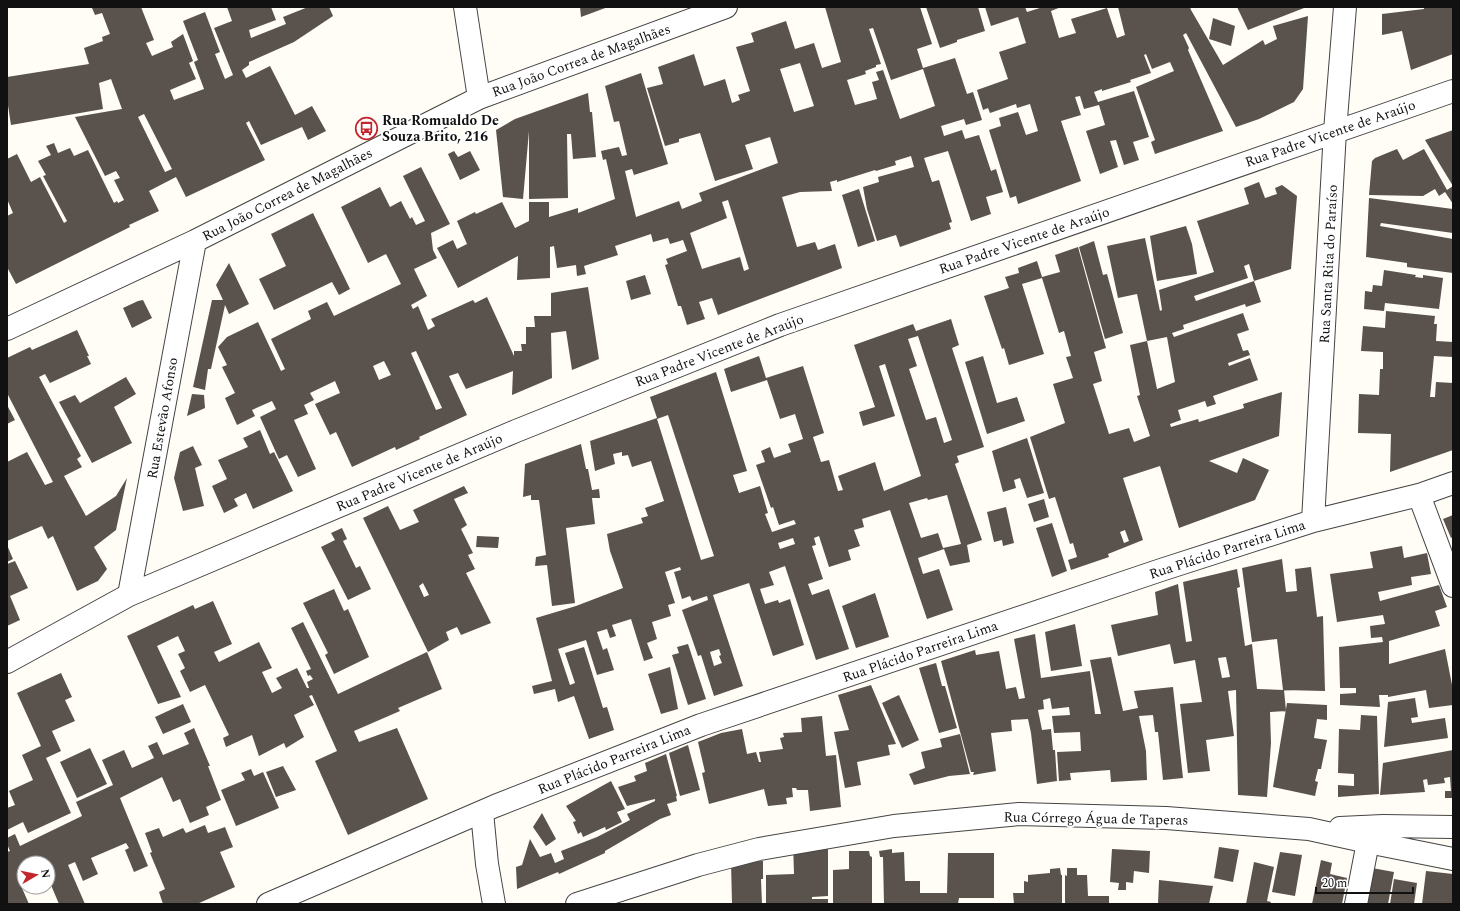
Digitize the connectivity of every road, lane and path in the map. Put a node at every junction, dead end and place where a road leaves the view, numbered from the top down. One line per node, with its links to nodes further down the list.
1 (465, 7): 5 (street)
2 (726, 7): 5 (street, Rua João Correa de Magalhães)
3 (1345, 7): 6 (street, Rua Santa Rita do Paraíso)
4 (1453, 91): 6 (street, Rua Padre Vicente de Araújo)
5 (479, 98): 7 (street, Rua João Correa de Magalhães)
6 (1335, 131): 11 (street, Rua Santa Rita do Paraíso); 13 (street, Rua Padre Vicente de Araújo)
7 (195, 241): 8 (street, Rua João Correa de Magalhães); 13 (street, Rua Estevão Afonso)
8 (7, 329)
9 (1453, 483): 10 (street, Rua Plácido Parreira Lima)
10 (1419, 495): 11 (street, Rua Plácido Parreira Lima); 12 (street)
11 (1313, 521): 15 (street, Rua Plácido Parreira Lima)
12 (1453, 586)
13 (129, 595): 14 (street, Rua Padre Vicente de Araújo)
14 (7, 662)
15 (482, 812): 20 (street, Rua Plácido Parreira Lima); 21 (street)
16 (1453, 827): 17 (street)
17 (1309, 829): 18 (street, Rua Córrego Água de Taperas); 22 (street, Rua Córrego Água de Taperas)
18 (1368, 842): 19 (street, Rua Córrego Água de Taperas); 23 (street)
19 (1453, 859)
20 (268, 904)
21 (494, 904)
22 (577, 904)
23 (1356, 904)

